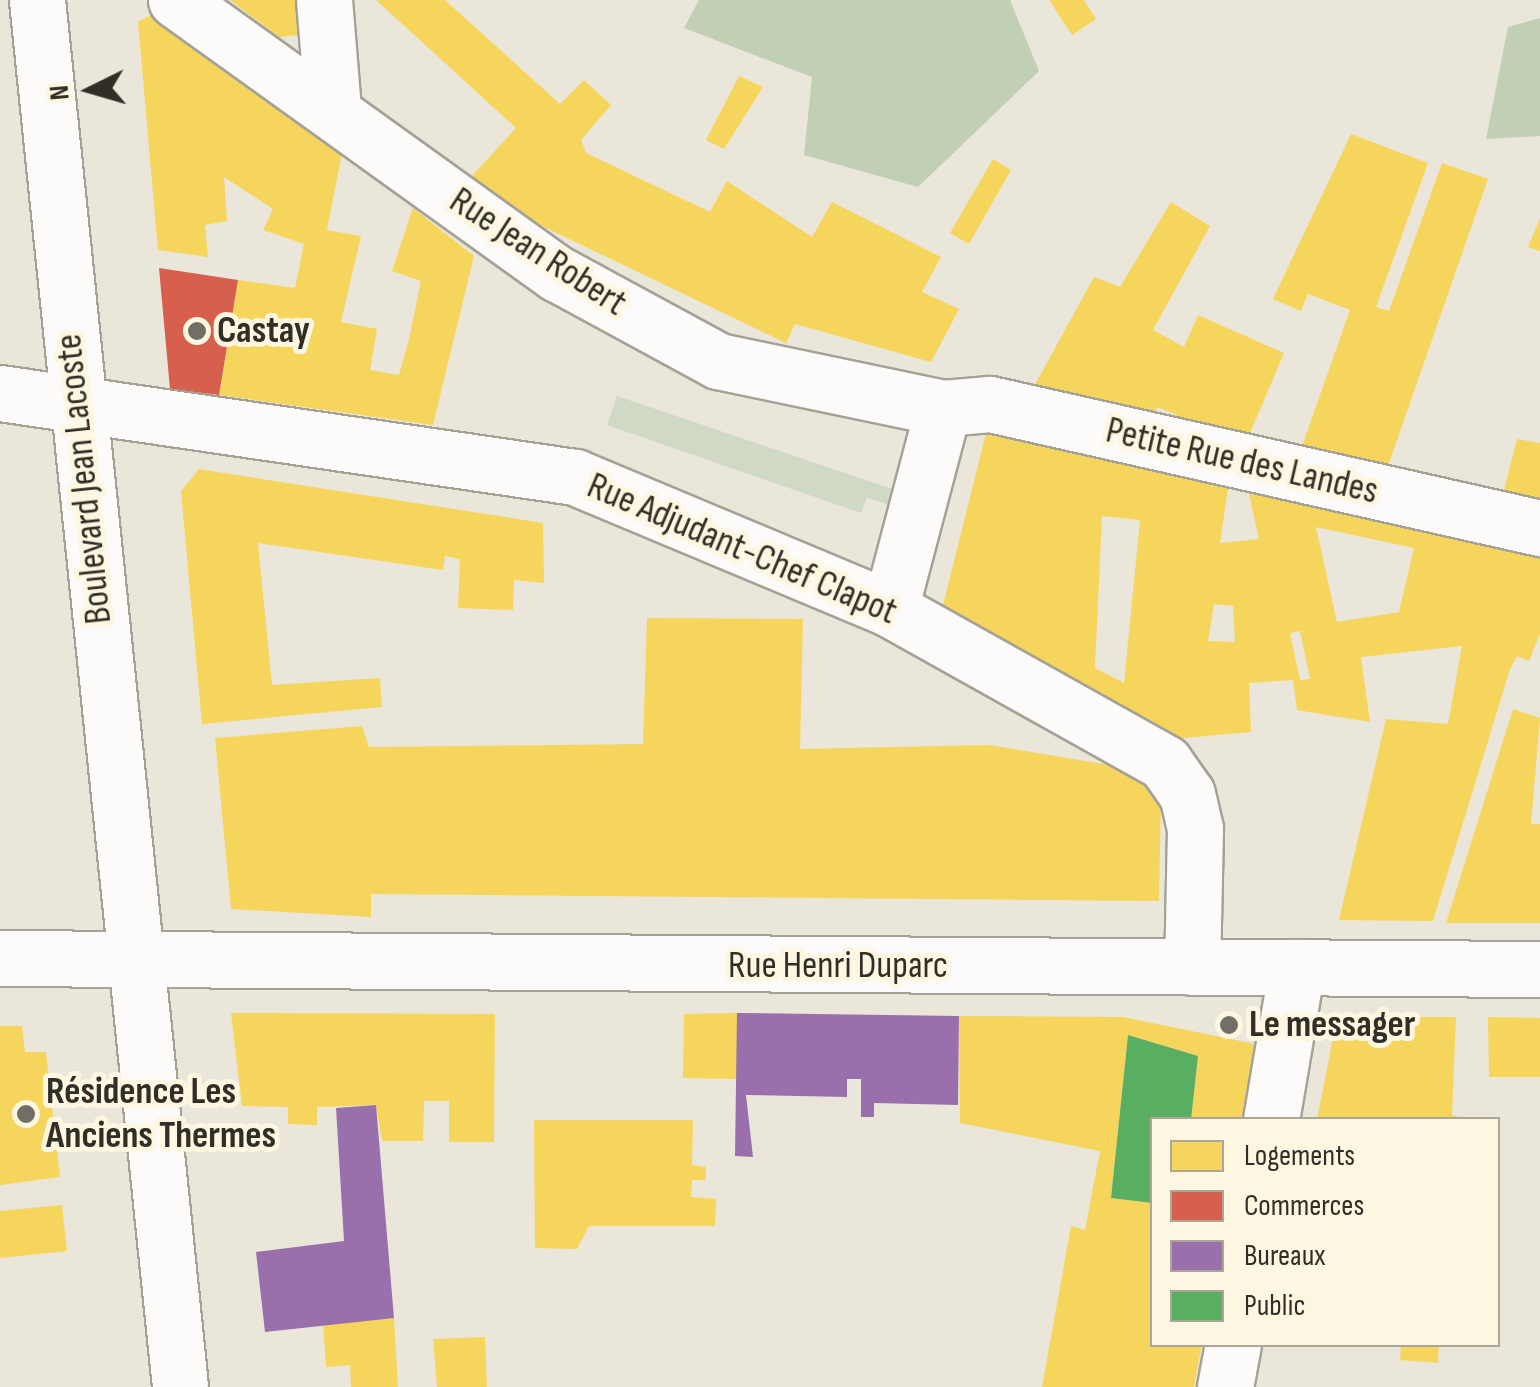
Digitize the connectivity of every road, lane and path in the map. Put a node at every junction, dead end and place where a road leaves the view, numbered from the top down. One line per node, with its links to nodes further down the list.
1 (37, 0): 6 (street, Boulevard Jean Lacoste)
2 (176, 0): 4 (street, Rue Jean Robert)
3 (324, 0): 4 (street)
4 (333, 109): 7 (street, Rue Jean Robert)
5 (0, 393): 6 (street, Rue Adjudant-Chef Clapot)
6 (76, 404): 9 (street, Rue Adjudant-Chef Clapot); 10 (street, Boulevard Jean Lacoste)
7 (943, 408): 8 (street, Petite Rue des Landes); 9 (street)
8 (1540, 528)
9 (890, 609): 12 (street, Rue Adjudant-Chef Clapot)
10 (136, 957): 11 (street, Rue Henri Duparc); 12 (street, Rue Henri Duparc); 17 (street, Boulevard Jean Lacoste)
11 (0, 958)
12 (1192, 967): 13 (street, Rue Henri Duparc)
13 (1297, 968): 14 (street, Rue Henri Duparc); 15 (street)
14 (1540, 969)
15 (1272, 1117)
16 (1232, 1347): 18 (street)
17 (180, 1387)
18 (1225, 1387)

